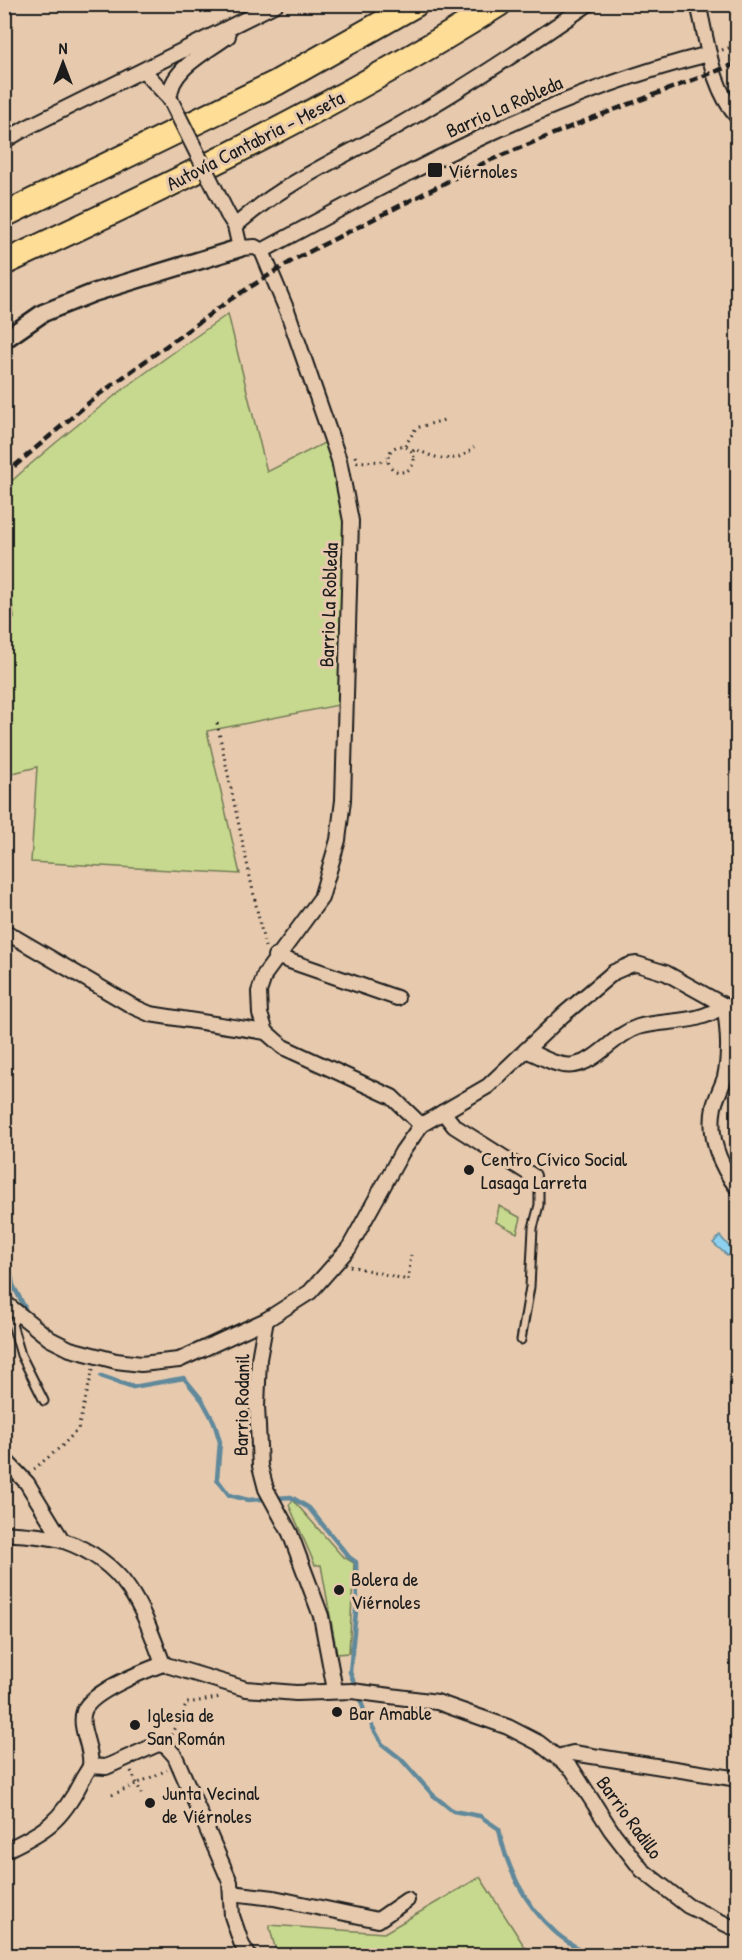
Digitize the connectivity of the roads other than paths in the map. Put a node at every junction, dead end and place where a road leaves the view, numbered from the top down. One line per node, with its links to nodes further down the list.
1 (276, 4): 6 (street)
2 (416, 4): 12 (highway)
3 (499, 4): 16 (highway, Autovía Cantabria - Meseta)
4 (588, 4): 13 (street, Barrio La Robleda)
5 (698, 4): 7 (street)
6 (254, 16): 8 (street); 9 (street)
7 (709, 54): 10 (street); 15 (street, Barrio La Robleda)
8 (144, 71): 9 (street); 11 (street)
9 (170, 99): 13 (street, bridge)
10 (738, 118)
11 (4, 141)
12 (4, 215)
13 (231, 220): 14 (street)
14 (240, 248): 15 (street); 17 (street)
15 (262, 251): 19 (street, Barrio La Robleda)
16 (4, 263)
17 (4, 340)
18 (4, 931): 22 (street)
19 (271, 953): 20 (street); 22 (street, Barrio La Robleda)
20 (397, 998)
21 (728, 1009): 23 (street); 23 (street); 27 (street)
22 (266, 1032): 25 (street)
23 (526, 1050): 24 (street)
24 (444, 1112): 25 (street); 26 (street)
25 (421, 1125): 30 (street)
26 (532, 1176): 31 (lane)
27 (738, 1189)
28 (5, 1303): 29 (street)
29 (12, 1320): 30 (street); 32 (lane)
30 (266, 1320): 37 (street, Barrio Rodanil)
31 (521, 1340)
32 (44, 1401)
33 (6, 1461): 35 (street)
34 (4, 1533): 35 (street)
35 (62, 1540): 36 (street)
36 (163, 1664): 37 (street); 39 (street)
37 (335, 1690): 38 (street, Barrio Radillo)
38 (557, 1757): 40 (street, Barrio Radillo); 44 (street, Barrio Radillo)
39 (90, 1766): 41 (street); 42 (street)
40 (738, 1779)
41 (4, 1851)
42 (231, 1893): 43 (street); 45 (street)
43 (407, 1900)
44 (738, 1930)
45 (249, 1956)

